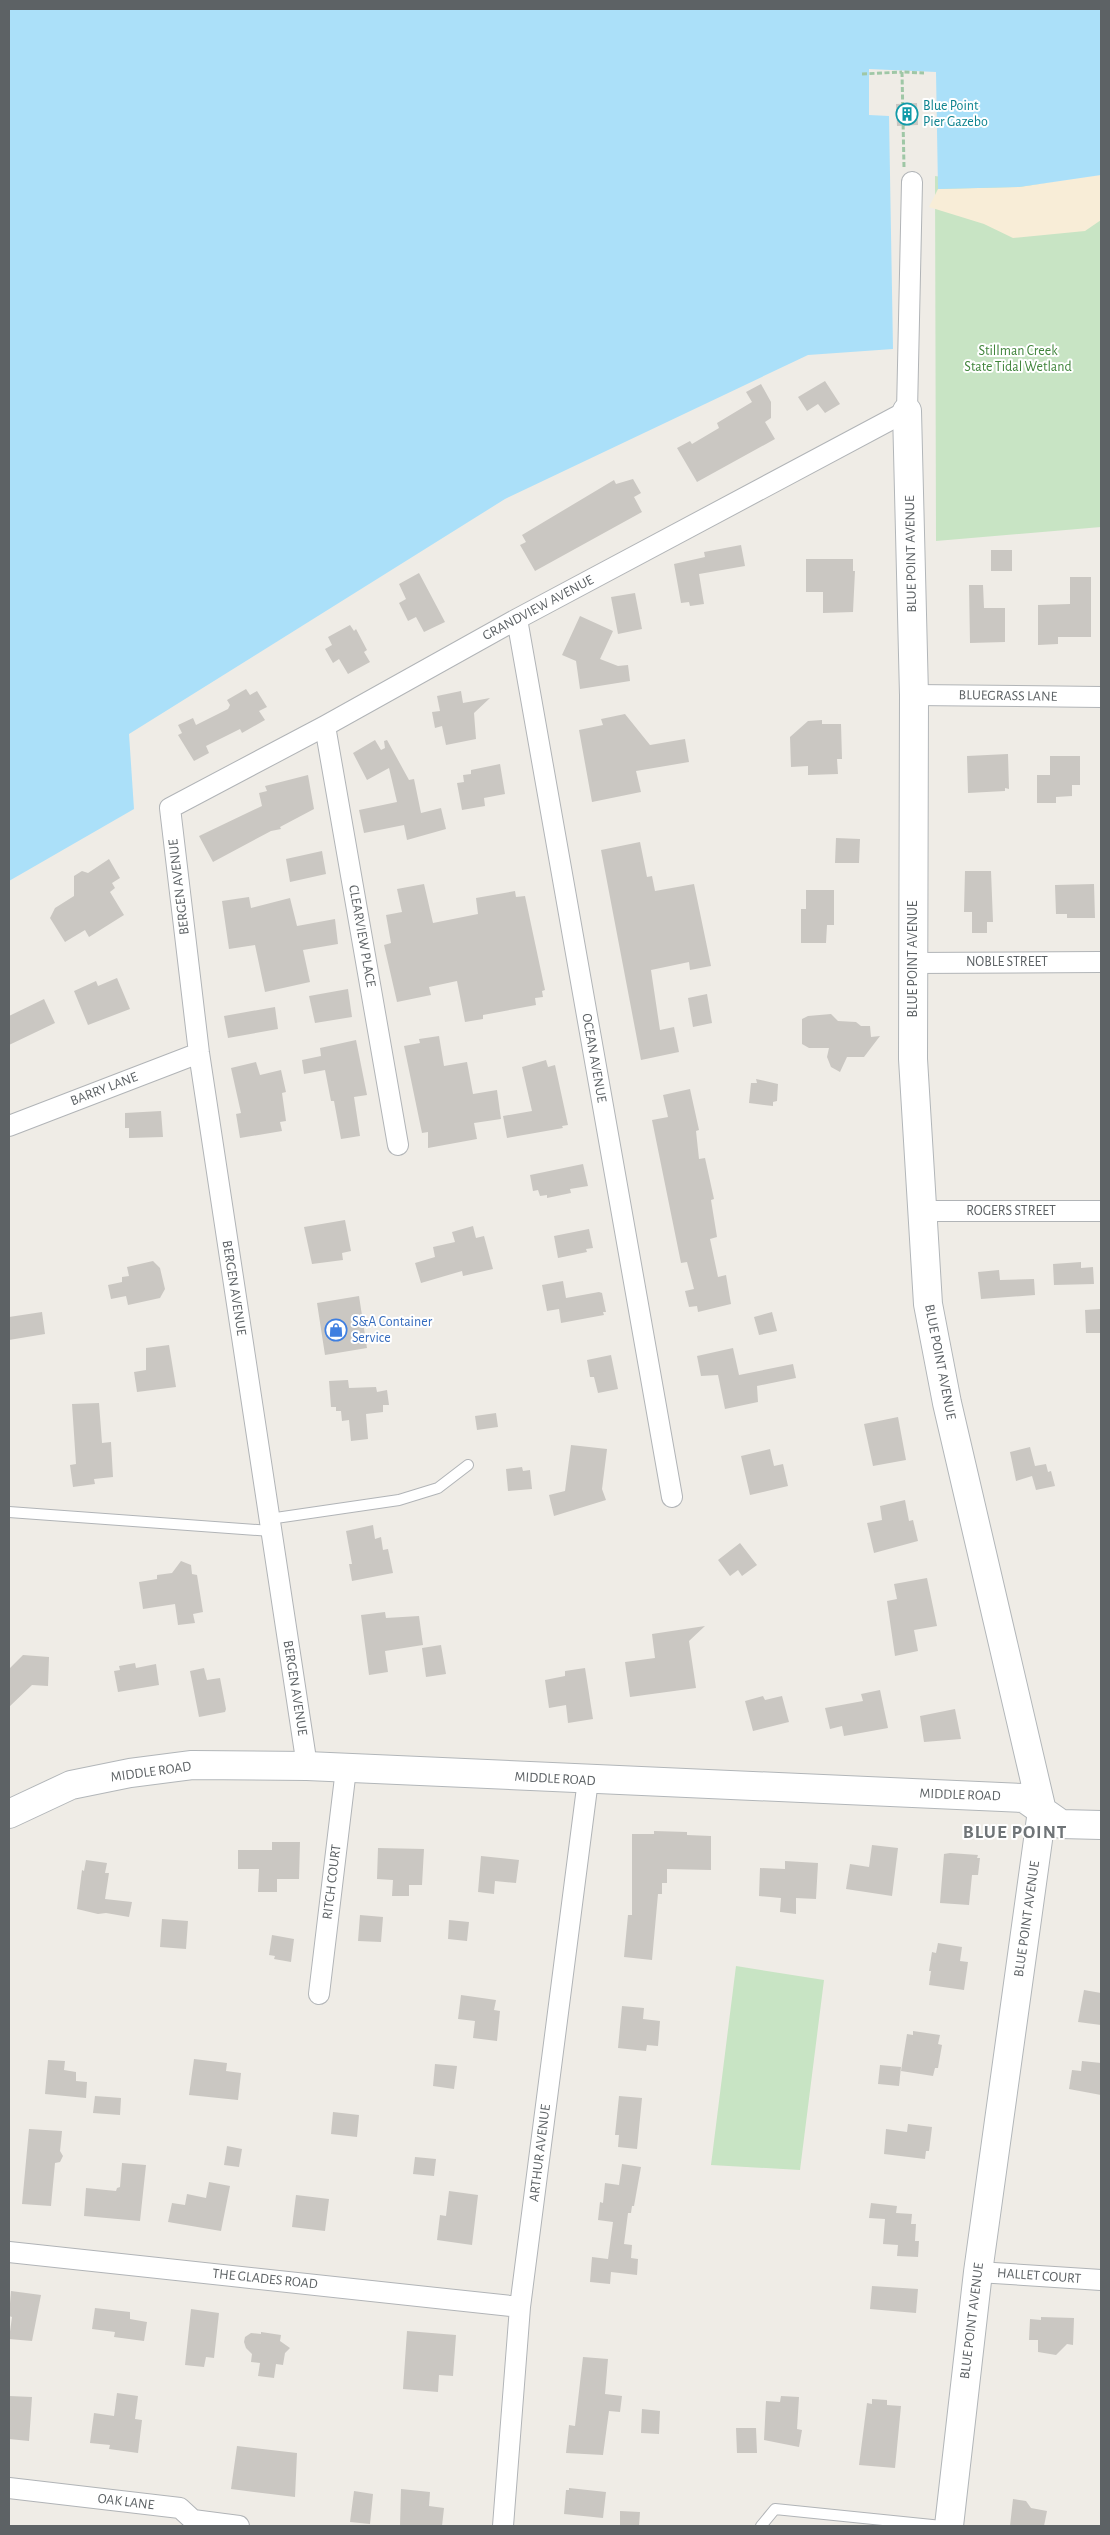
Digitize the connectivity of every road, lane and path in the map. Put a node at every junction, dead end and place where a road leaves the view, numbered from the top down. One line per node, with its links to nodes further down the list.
1 (902, 72): 2 (path); 3 (path); 4 (path)
2 (924, 73)
3 (862, 74)
4 (912, 182): 5 (street, BLUE POINT AVENUE)
5 (908, 411): 6 (street, GRANDVIEW AVENUE); 7 (street, BLUE POINT AVENUE)
6 (517, 619): 9 (street, GRANDVIEW AVENUE); 19 (street, OCEAN AVENUE)
7 (914, 695): 8 (street, BLUEGRASS LANE); 12 (street, BLUE POINT AVENUE)
8 (1101, 697)
9 (325, 726): 10 (street, GRANDVIEW AVENUE); 15 (street, CLEARVIEW PLACE)
10 (170, 808): 13 (street, BERGEN AVENUE)
11 (1101, 962): 12 (street, NOBLE STREET)
12 (913, 963): 16 (street, BLUE POINT AVENUE)
13 (199, 1053): 14 (street, BARRY LANE); 21 (street, BERGEN AVENUE)
14 (9, 1126)
15 (398, 1145)
16 (922, 1211): 17 (street, ROGERS STREET); 25 (street, BLUE POINT AVENUE)
17 (1101, 1211)
18 (468, 1465): 21 (lane)
19 (672, 1497)
20 (9, 1512): 21 (lane)
21 (270, 1525): 22 (street, BERGEN AVENUE)
22 (307, 1766): 23 (street, MIDDLE ROAD); 26 (street, MIDDLE ROAD)
23 (346, 1769): 24 (street, MIDDLE ROAD); 28 (street, RITCH COURT)
24 (588, 1780): 25 (street, MIDDLE ROAD); 32 (street, ARTHUR AVENUE)
25 (1042, 1811): 27 (street, MIDDLE ROAD); 30 (street, BLUE POINT AVENUE)
26 (9, 1814)
27 (1101, 1825)
28 (319, 1994)
29 (9, 2252): 32 (street, THE GLADES ROAD)
30 (978, 2272): 31 (street, HALLET COURT); 39 (street, BLUE POINT AVENUE)
31 (1101, 2280)
32 (520, 2307): 36 (street, ARTHUR AVENUE)
33 (9, 2488): 34 (street, OAK LANE)
34 (192, 2523): 35 (street, OAK LANE)
35 (239, 2526)
36 (503, 2526)
37 (761, 2526): 38 (lane)
38 (942, 2526)
39 (949, 2526)

